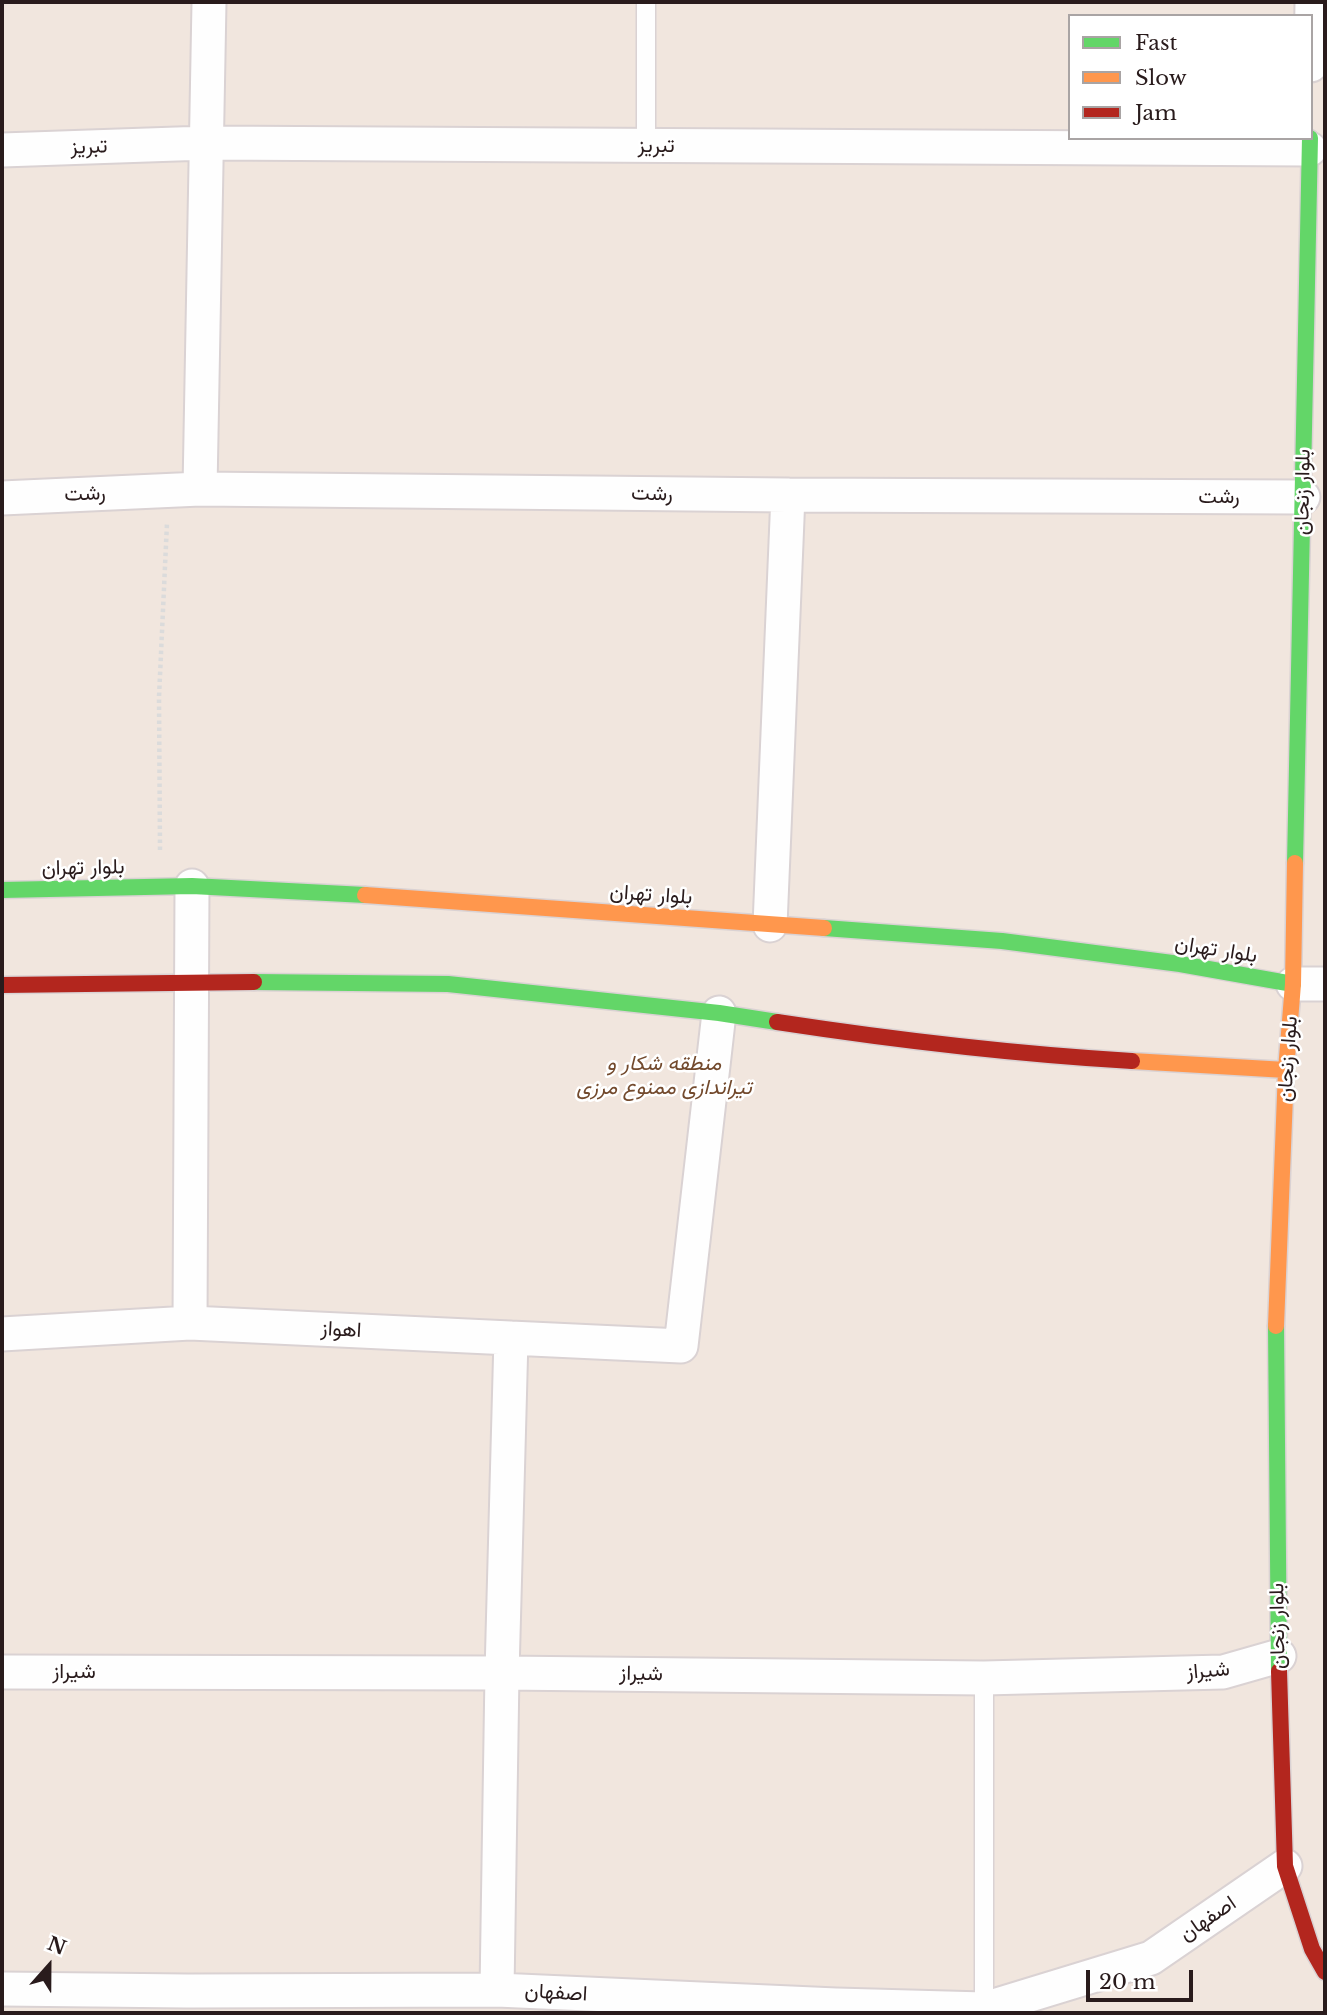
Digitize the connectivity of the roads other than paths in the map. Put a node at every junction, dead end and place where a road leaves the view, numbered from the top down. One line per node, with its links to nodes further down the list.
1 (209, 2): 3 (street)
2 (646, 2): 5 (lane)
3 (206, 143): 5 (street, تبریز); 6 (street, تبریز); 7 (street)
4 (1310, 144): 5 (street, تبریز); 9 (street, بلوار زنجان)
5 (646, 146)
6 (2, 150)
7 (184, 490): 8 (street, رشت); 10 (street, رشت)
8 (788, 495): 9 (street, رشت); 13 (street)
9 (1303, 497): 15 (street, بلوار زنجان)
10 (2, 498)
11 (176, 887): 12 (street, بلوار تهران); 13 (street, بلوار تهران); 14 (street)
12 (2, 890)
13 (770, 925): 15 (street, بلوار تهران)
14 (193, 981): 16 (street); 17 (street); 19 (street)
15 (1309, 984): 18 (street, بلوار زنجان)
16 (2, 985)
17 (719, 1013): 18 (street); 21 (street, اهواز)
18 (1286, 1070): 22 (street, بلوار زنجان)
19 (190, 1323): 20 (street, اهواز); 21 (street, اهواز)
20 (2, 1334)
21 (512, 1338): 24 (street)
22 (1279, 1656): 25 (street, شیراز); 26 (street, بلوار زنجان)
23 (2, 1672): 24 (street, شیراز)
24 (502, 1672): 25 (street, شیراز); 29 (street)
25 (984, 1678): 32 (lane)
26 (1285, 1867): 27 (street, بلوار زنجان); 32 (street, اصفهان)
27 (1325, 1972)
28 (2, 1989): 30 (street, اصفهان)
29 (496, 1990): 30 (street, اصفهان); 31 (street, اصفهان)
30 (188, 2002)
31 (836, 2009): 32 (street, اصفهان)
32 (984, 2009)

